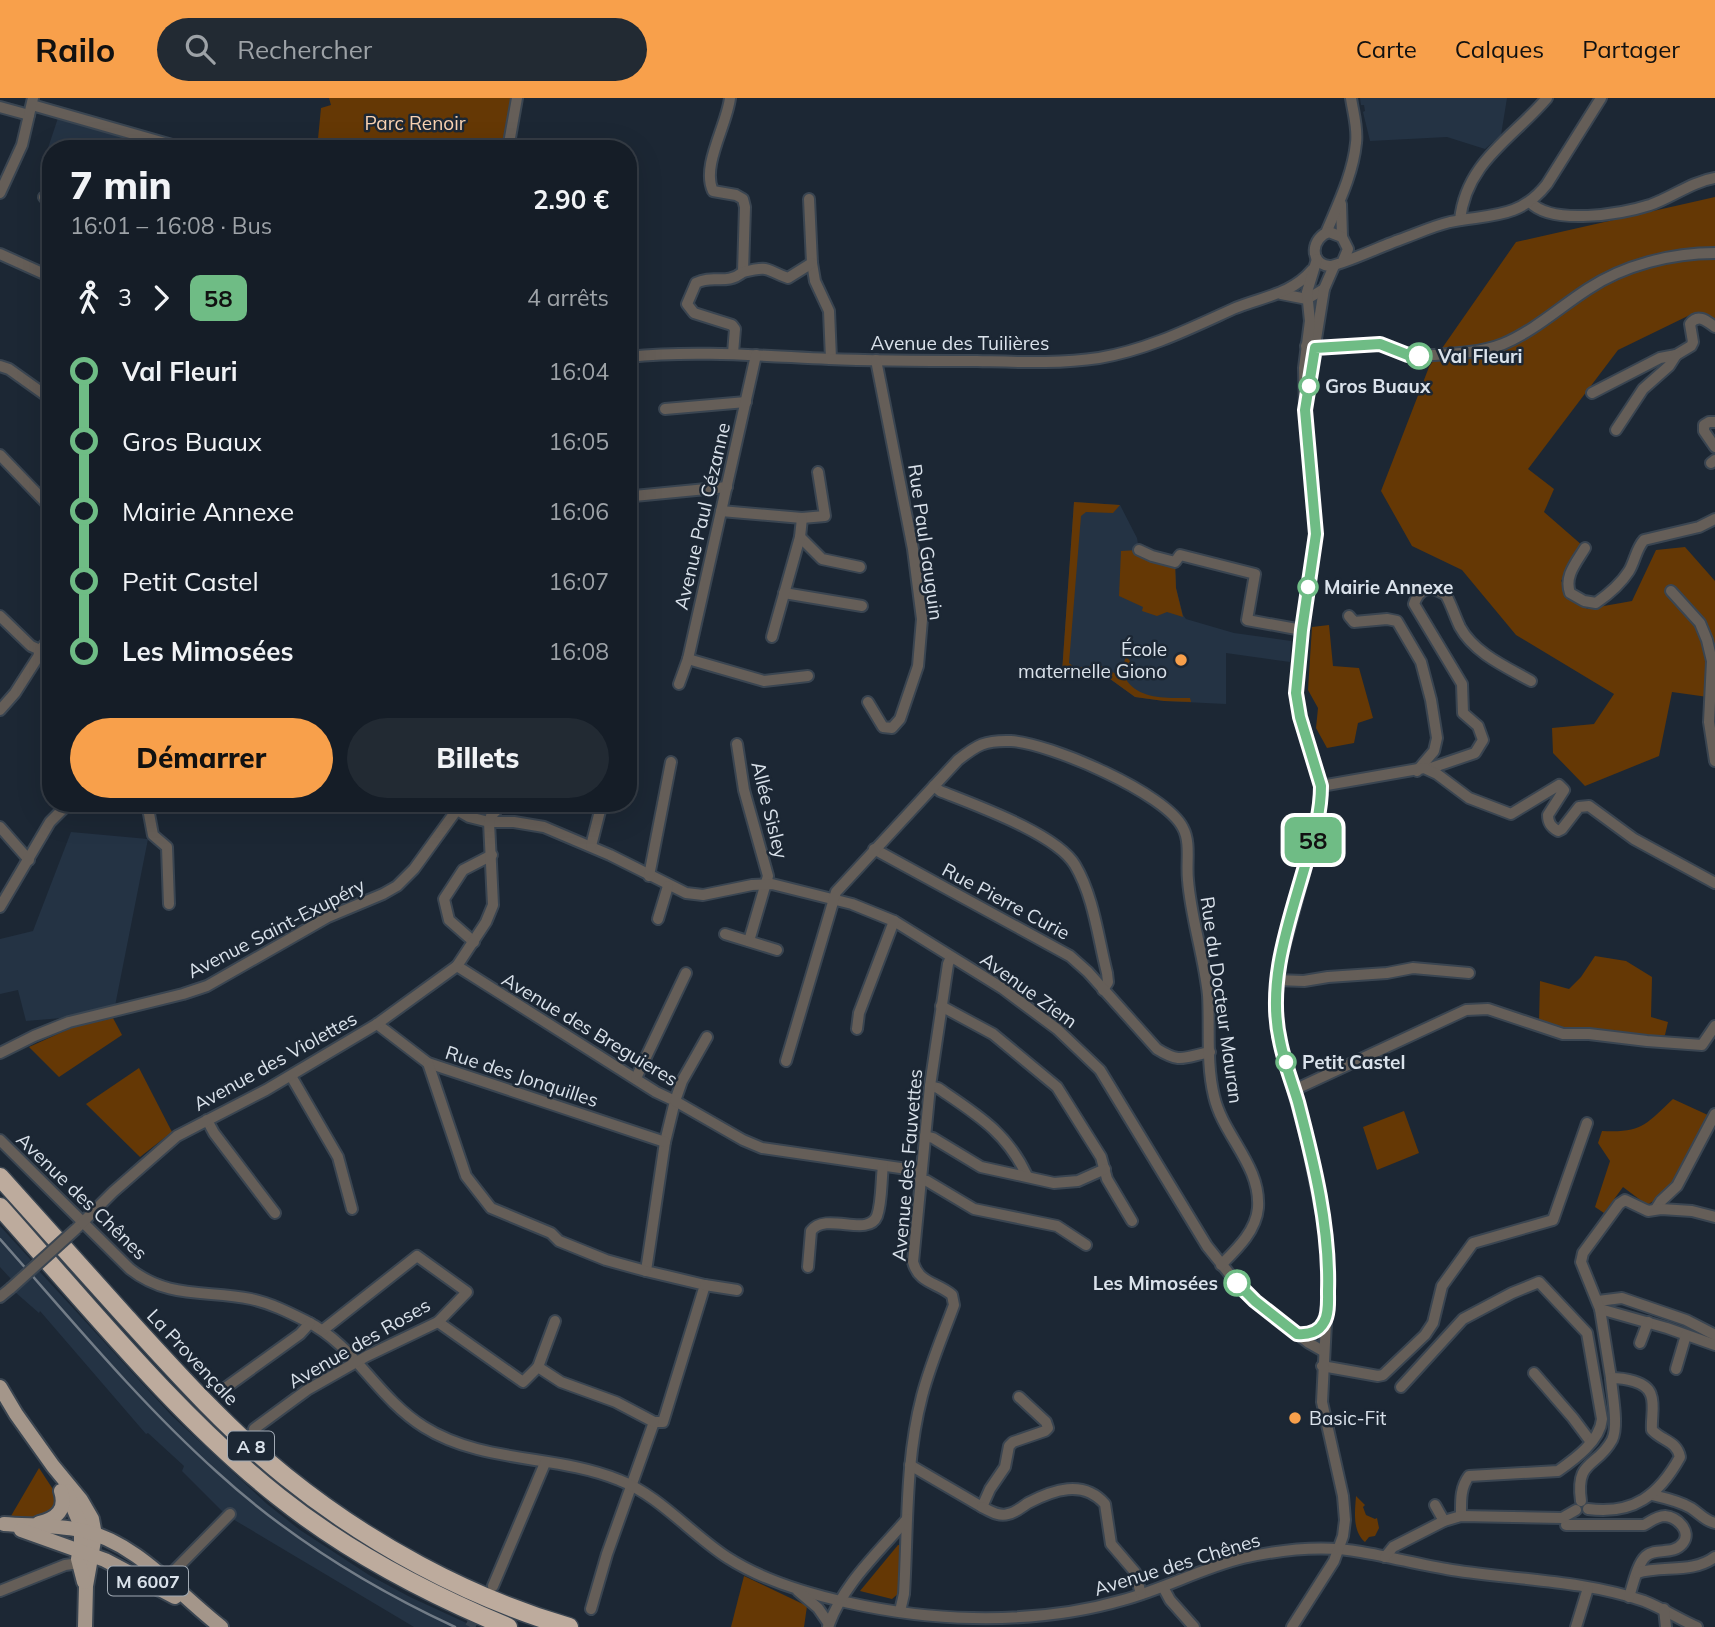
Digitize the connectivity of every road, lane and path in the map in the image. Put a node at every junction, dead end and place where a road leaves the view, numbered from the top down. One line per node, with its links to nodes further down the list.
1 (517, 98): 10 (street)
2 (730, 98): 26 (street)
3 (1344, 98): 11 (street)
4 (1351, 98): 11 (street)
5 (1547, 98): 17 (street)
6 (1601, 98): 16 (street)
7 (31, 106): 8 (street); 9 (street); 13 (street)
8 (0, 107)
9 (154, 140)
10 (510, 140)
11 (1354, 151): 15 (street)
12 (1715, 178): 16 (street)
13 (1, 190)
14 (809, 199): 23 (street)
15 (1340, 199): 18 (street); 19 (street)
16 (1530, 202): 17 (street)
17 (1460, 220): 20 (street)
18 (1326, 233): 19 (street); 25 (street)
19 (1345, 240): 20 (street); 24 (street)
20 (1369, 251): 24 (street)
21 (1715, 253): 32 (street)
22 (0, 254): 27 (street)
23 (812, 263): 26 (street); 37 (street)
24 (1338, 263): 25 (street); 28 (street)
25 (1315, 264): 29 (street, Avenue des Tuilières); 30 (street)
26 (743, 272): 33 (street)
27 (42, 273)
28 (1324, 289): 30 (street); 32 (street)
29 (1281, 294): 30 (street, Avenue des Tuilières); 38 (street, Avenue des Tuilières)
30 (1307, 299): 32 (street)
31 (1715, 327): 35 (street)
32 (1311, 347): 64 (street)
33 (733, 353): 34 (street, Avenue des Tuilières); 36 (street, Avenue des Tuilières)
34 (756, 355): 37 (street, Avenue des Tuilières); 42 (street, Avenue Paul Cézanne)
35 (1676, 355): 41 (street); 45 (street)
36 (637, 357)
37 (831, 359): 38 (street, Avenue des Tuilières)
38 (876, 360): 72 (street, Rue Paul Gauguin)
39 (0, 366): 40 (street)
40 (42, 393)
41 (1591, 393)
42 (746, 402): 43 (street); 49 (street, Avenue Paul Cézanne)
43 (665, 409)
44 (1715, 422): 46 (street)
45 (1616, 430)
46 (1715, 447)
47 (0, 455): 51 (street)
48 (818, 472): 53 (street)
49 (727, 487): 50 (street); 52 (street, Avenue Paul Cézanne)
50 (637, 496)
51 (42, 499)
52 (721, 510): 53 (street); 68 (street, Avenue Paul Cézanne)
53 (802, 518): 55 (street)
54 (1715, 519): 56 (street)
55 (800, 537): 58 (street); 60 (street)
56 (1585, 548)
57 (1139, 550): 64 (street)
58 (860, 567)
59 (1671, 591): 75 (street)
60 (784, 593): 61 (street); 65 (street)
61 (862, 606)
62 (0, 616): 67 (street)
63 (1349, 616): 77 (street)
64 (1302, 630): 79 (street)
65 (772, 637)
66 (42, 648): 67 (street)
67 (40, 650): 73 (street)
68 (688, 659): 69 (street); 71 (street, Avenue Paul Cézanne)
69 (808, 676)
70 (1531, 681): 77 (street)
71 (679, 684)
72 (868, 702)
73 (0, 710)
74 (737, 744): 94 (street, Allée Sisley)
75 (1715, 761)
76 (671, 762): 92 (street)
77 (1423, 770): 79 (street); 93 (street)
78 (934, 786): 89 (street, Rue du Docteur Mauran); 110 (street); 116 (street, Rue du Docteur Mauran)
79 (1321, 786): 109 (street)
80 (60, 812): 91 (street)
81 (149, 812): 97 (street)
82 (455, 812): 117 (street, Avenue Saint-Exupéry)
83 (459, 812): 86 (street, Avenue Ziem)
84 (495, 812): 86 (street)
85 (600, 812): 88 (street)
86 (489, 822): 88 (street, Avenue Ziem); 90 (street, Avenue des Violettes)
87 (0, 827): 91 (street)
88 (591, 846): 92 (street, Avenue Ziem)
89 (874, 849): 96 (street, Rue du Docteur Mauran); 110 (street, Rue Pierre Curie)
90 (492, 855): 103 (street, Avenue des Violettes); 103 (street)
91 (29, 860): 98 (street)
92 (649, 876): 95 (street, Avenue Ziem)
93 (1715, 883)
94 (766, 884): 95 (street, Avenue Ziem); 96 (street, Avenue Ziem); 102 (street)
95 (668, 886): 99 (street)
96 (833, 900): 100 (street, Avenue Ziem); 118 (street, Rue du Docteur Mauran)
97 (169, 904)
98 (0, 907)
99 (658, 919)
100 (894, 921): 105 (street, Avenue Ziem); 114 (street)
101 (725, 934): 102 (street)
102 (749, 941): 104 (street)
103 (474, 942): 106 (street, Avenue des Violettes)
104 (777, 950)
105 (951, 957): 111 (street, Avenue des Fauvettes); 144 (street, Avenue Ziem)
106 (457, 966): 112 (street, Avenue des Violettes); 121 (street, Avenue des Breguieres)
107 (687, 973): 121 (street)
108 (1469, 973): 109 (street)
109 (1276, 980): 123 (street)
110 (1103, 990): 116 (street, Rue Pierre Curie)
111 (941, 1006): 122 (street, Avenue des Fauvettes); 132 (street)
112 (377, 1024): 119 (street, Rue des Jonquilles); 120 (street, Avenue des Violettes)
113 (1715, 1026): 123 (street)
114 (857, 1029)
115 (707, 1037): 124 (street)
116 (1210, 1052): 144 (street, Rue du Docteur Mauran)
117 (0, 1053)
118 (786, 1061)
119 (428, 1063): 130 (street, Rue des Jonquilles); 146 (street)
120 (290, 1076): 126 (street, Avenue des Violettes); 137 (street)
121 (636, 1078): 124 (street, Avenue des Breguieres)
122 (930, 1086): 128 (street, Avenue des Fauvettes); 134 (street)
123 (1294, 1090): 151 (street)
124 (676, 1101): 130 (street, Avenue des Breguieres); 131 (street)
125 (1715, 1114): 138 (street)
126 (207, 1120): 139 (street); 142 (street, Avenue des Violettes)
127 (1587, 1123): 164 (street)
128 (925, 1136): 133 (street, Avenue des Fauvettes); 134 (street)
129 (0, 1140): 142 (street, Avenue des Chênes)
130 (666, 1142): 146 (street, Avenue des Breguieres)
131 (883, 1166): 133 (street); 145 (street)
132 (1105, 1169): 134 (street); 141 (street)
133 (920, 1175): 143 (street); 177 (street, Avenue des Fauvettes)
134 (1027, 1175)
135 (0, 1177): 216 (highway, La Provençale / A 8)
136 (0, 1207): 215 (highway, A 8)
137 (352, 1209)
138 (1656, 1209): 140 (street); 150 (street)
139 (275, 1213)
140 (1715, 1217)
141 (1132, 1221)
142 (80, 1226): 149 (street, Avenue des Violettes, bridge); 155 (street, Avenue des Chênes)
143 (1086, 1245)
144 (1221, 1265): 157 (street, Avenue Ziem)
145 (808, 1267)
146 (646, 1271): 147 (street)
147 (705, 1285): 148 (street); 173 (street)
148 (737, 1290)
149 (0, 1297)
150 (1599, 1305): 154 (street); 159 (street); 168 (street)
151 (1326, 1319): 157 (street); 162 (street)
152 (555, 1321): 165 (street)
153 (438, 1322): 156 (street, Avenue des Roses); 163 (street, Avenue des Roses); 165 (street)
154 (1648, 1322): 158 (street); 160 (street)
155 (310, 1323): 156 (street, Avenue des Chênes); 171 (street)
156 (323, 1330): 163 (street, Avenue des Chênes)
157 (1297, 1334): 162 (street, Avenue Ziem)
158 (1686, 1335): 161 (street); 166 (street)
159 (1715, 1335)
160 (1640, 1343)
161 (1715, 1345)
162 (1323, 1351): 164 (street)
163 (356, 1363): 174 (street, Avenue des Roses); 176 (street, Avenue des Chênes)
164 (1322, 1366): 193 (street)
165 (538, 1367): 173 (street)
166 (1675, 1369)
167 (1534, 1373): 175 (street)
168 (1611, 1378): 180 (street); 183 (street)
169 (0, 1387): 178 (main road)
170 (1401, 1387): 175 (street)
171 (221, 1391)
172 (1019, 1396): 182 (street)
173 (654, 1422): 179 (street)
174 (254, 1429)
175 (1591, 1442): 185 (street)
176 (545, 1463): 179 (street, Avenue des Chênes); 200 (street)
177 (910, 1465): 182 (street); 186 (street, Avenue des Fauvettes)
178 (53, 1466): 191 (main road); 192 (main road)
179 (631, 1485): 203 (street, Avenue des Chênes); 208 (street)
180 (1652, 1495): 183 (street); 188 (street)
181 (1435, 1505): 187 (street)
182 (982, 1507): 205 (street)
183 (1582, 1507): 185 (street)
184 (230, 1514): 199 (street)
185 (1461, 1516): 187 (street)
186 (907, 1519): 207 (street); 210 (street, Avenue des Fauvettes)
187 (1444, 1521): 195 (street)
188 (1715, 1522)
189 (2, 1524): 191 (main road, M 6007); 194 (main road, M 6007)
190 (1566, 1525): 198 (street)
191 (26, 1526): 192 (main road, M 6007)
192 (88, 1532): 194 (main road); 199 (main road, M 6007)
193 (1339, 1550): 195 (street, Avenue des Chênes); 201 (street, Avenue des Chênes); 218 (street)
194 (84, 1556): 197 (main road, M 6007); 204 (street); 213 (main road)
195 (1385, 1557): 202 (street, Avenue des Chênes)
196 (1715, 1557): 198 (street)
197 (117, 1565): 199 (street); 211 (main road, M 6007)
198 (1637, 1573): 206 (street)
199 (165, 1579): 211 (main road, M 6007)
200 (493, 1586)
201 (1163, 1587): 205 (street, Avenue des Chênes); 217 (street)
202 (1588, 1588): 206 (street, Avenue des Chênes); 219 (street)
203 (796, 1589): 207 (street, Avenue des Chênes); 212 (street)
204 (0, 1591)
205 (1142, 1594): 210 (street, Avenue des Chênes)
206 (1629, 1597): 209 (street, Avenue des Chênes)
207 (839, 1600): 210 (street, Avenue des Chênes); 212 (street)
208 (592, 1609)
209 (1664, 1609): 220 (street); 221 (street, Avenue des Chênes)
210 (900, 1611)
211 (201, 1612): 214 (main road, M 6007)
212 (829, 1626)
213 (85, 1627)
214 (221, 1627)
215 (508, 1627)
216 (569, 1627)
217 (1194, 1627)
218 (1292, 1627)
219 (1576, 1627)
220 (1666, 1627)
221 (1697, 1627)

